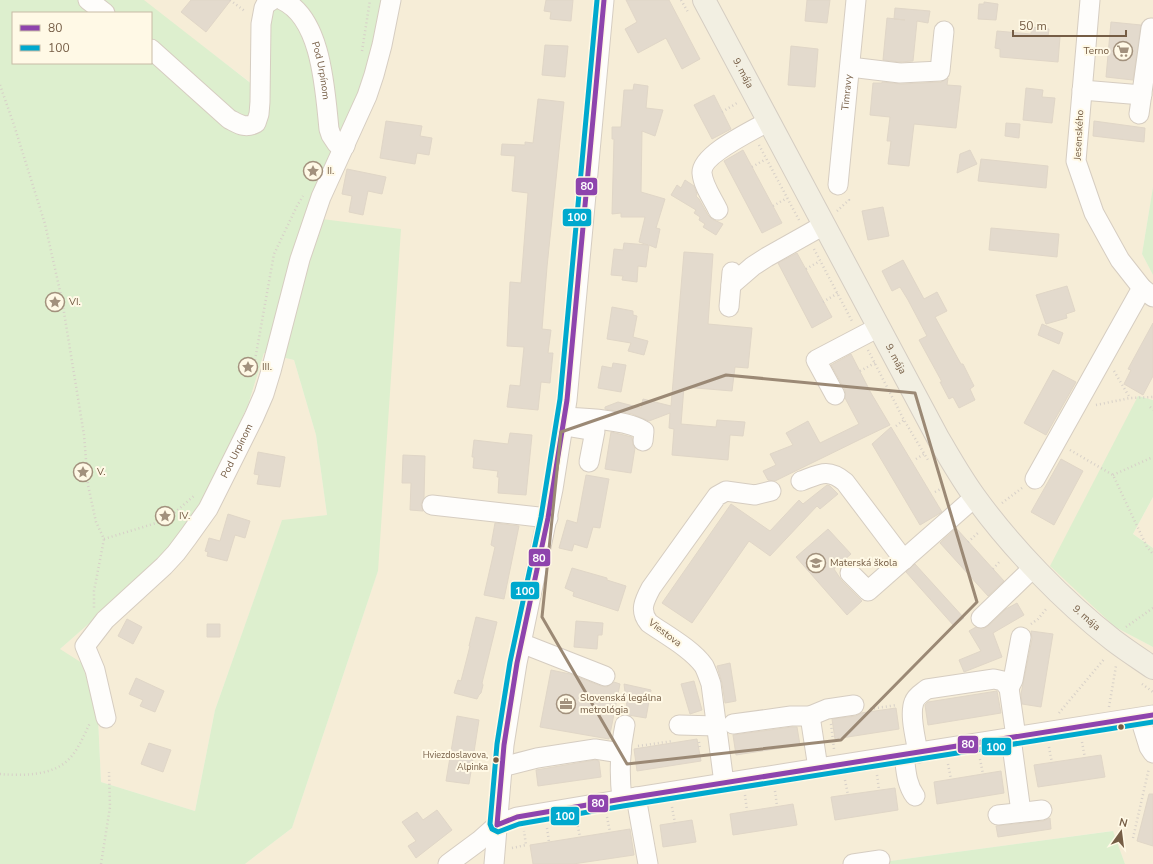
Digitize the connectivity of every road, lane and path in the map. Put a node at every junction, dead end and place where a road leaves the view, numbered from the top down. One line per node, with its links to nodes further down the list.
1 (88, 0): 10 (street)
2 (230, 0): 11 (path)
3 (272, 0): 14 (street)
4 (282, 0): 23 (street, Pod Urpínom)
5 (391, 0): 23 (street, Pod Urpínom)
6 (604, 0): 47 (street)
7 (704, 0): 22 (main road, 9. mája)
8 (856, 0): 15 (street, Timravy)
9 (1090, 0): 17 (street, Jesenského)
10 (104, 12)
11 (246, 12)
12 (1151, 28): 18 (street)
13 (944, 31): 15 (street)
14 (152, 50)
15 (850, 67): 26 (street, Timravy)
16 (0, 85): 67 (path)
17 (1082, 90): 18 (street); 34 (street, Jesenského)
18 (1142, 95): 21 (street)
19 (737, 103): 20 (path)
20 (722, 112)
21 (1140, 114)
22 (769, 121): 30 (street); 31 (main road, 9. mája)
23 (345, 146): 78 (street, Pod Urpínom)
24 (766, 159): 25 (path)
25 (752, 167)
26 (838, 185)
27 (787, 198): 29 (path)
28 (849, 200): 31 (path)
29 (773, 206)
30 (718, 210)
31 (830, 219): 37 (street); 38 (main road, 9. mája)
32 (820, 261): 33 (path)
33 (806, 269)
34 (1148, 292): 45 (street)
35 (838, 293): 36 (path)
36 (823, 302)
37 (730, 307)
38 (879, 327): 42 (street); 61 (main road, 9. mája)
39 (875, 363): 40 (path)
40 (860, 371)
41 (1123, 386): 44 (path)
42 (835, 395)
43 (1153, 397): 44 (path)
44 (1130, 398): 45 (path)
45 (1074, 409): 50 (street)
46 (904, 420): 48 (path)
47 (564, 421): 49 (street); 54 (street); 64 (street)
48 (896, 426)
49 (643, 441)
50 (1055, 442): 55 (path); 56 (street)
51 (924, 454): 53 (path)
52 (1153, 457): 55 (path)
53 (916, 459)
54 (589, 462)
55 (1113, 475): 69 (path)
56 (1035, 479): 62 (path)
57 (801, 481): 70 (street)
58 (944, 487): 60 (path)
59 (771, 491): 95 (street, Viestova)
60 (935, 492)
61 (975, 497): 70 (street); 72 (main road, 9. mája)
62 (1000, 504)
63 (432, 505): 64 (street)
64 (548, 518): 81 (street)
65 (166, 520): 67 (path)
66 (978, 533): 68 (path)
67 (104, 539): 78 (path)
68 (968, 542)
69 (1153, 554)
70 (904, 560): 74 (street)
71 (1001, 560): 73 (path)
72 (1034, 567): 77 (street); 84 (main road, 9. mája)
73 (992, 568)
74 (850, 573)
75 (1047, 608): 80 (path)
76 (1153, 608): 79 (path)
77 (981, 618)
78 (98, 628): 87 (street, Pod Urpínom)
79 (1124, 628)
80 (1021, 637): 86 (street)
81 (521, 643): 85 (street); 109 (street)
82 (1105, 658): 92 (path)
83 (1116, 666): 89 (path)
84 (1153, 668)
85 (605, 676)
86 (1009, 688): 99 (street); 104 (street)
87 (102, 697): 93 (street, Pod Urpínom); 113 (path)
88 (854, 705): 90 (street)
89 (1107, 714)
90 (810, 716): 95 (street); 110 (street)
91 (1146, 716): 99 (street); 107 (street)
92 (1056, 717)
93 (106, 718)
94 (625, 725): 102 (street)
95 (725, 725): 96 (street); 117 (street, Viestova)
96 (677, 733): 102 (path)
97 (1081, 736): 106 (path)
98 (698, 737): 101 (path)
99 (1013, 738): 104 (street); 128 (street)
100 (1048, 742): 108 (path)
101 (700, 749)
102 (626, 750): 109 (street); 123 (street)
103 (979, 753): 114 (path)
104 (911, 754): 110 (street); 122 (street)
105 (947, 758): 116 (path)
106 (1085, 758)
107 (1151, 758): 138 (path)
108 (1052, 763)
109 (502, 767): 132 (street)
110 (818, 768): 117 (street)
111 (876, 769): 119 (path)
112 (109, 772): 142 (path)
113 (0, 774)
114 (983, 774)
115 (844, 775): 121 (path)
116 (950, 779)
117 (724, 783): 123 (street)
118 (774, 786): 125 (path)
119 (879, 790)
120 (744, 791): 127 (path)
121 (848, 795)
122 (915, 796)
123 (629, 798): 132 (street); 145 (street)
124 (672, 802): 131 (path)
125 (777, 806)
126 (1042, 810): 128 (street)
127 (747, 811)
128 (1021, 812): 129 (street)
129 (998, 814)
130 (547, 823): 139 (path)
131 (675, 823)
132 (497, 825): 143 (street); 144 (street)
133 (609, 826): 136 (path)
134 (524, 827): 140 (path)
135 (578, 831): 137 (path)
136 (610, 832)
137 (580, 837)
138 (1133, 838)
139 (549, 842)
140 (511, 848)
141 (880, 860): 146 (street)
142 (101, 864)
143 (448, 864)
144 (494, 864)
145 (648, 864)
146 (853, 864)

